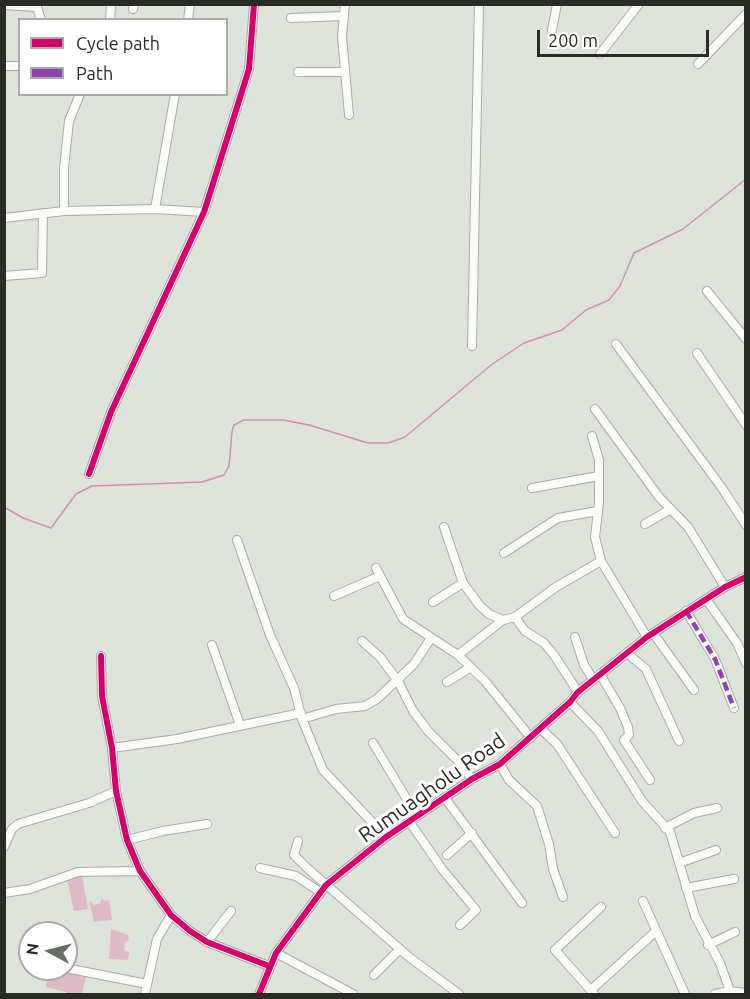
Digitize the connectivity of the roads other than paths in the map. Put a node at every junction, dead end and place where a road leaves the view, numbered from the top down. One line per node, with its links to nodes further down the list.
1 (254, 4): 21 (street)
2 (345, 4): 9 (street)
3 (479, 4): 28 (street)
4 (557, 4): 11 (street)
5 (639, 4): 12 (street)
6 (4, 5): 7 (street)
7 (36, 6)
8 (746, 14): 13 (street)
9 (344, 16): 10 (street); 15 (street)
10 (291, 18)
11 (552, 30)
12 (600, 54)
13 (698, 64)
14 (298, 72): 15 (street)
15 (343, 72): 18 (street)
16 (79, 96): 20 (street)
17 (175, 96): 19 (street)
18 (349, 116)
19 (155, 209): 20 (street); 21 (street)
20 (64, 211): 22 (street)
21 (204, 212): 33 (street)
22 (43, 213): 23 (street); 24 (street)
23 (4, 218)
24 (4, 276)
25 (706, 291): 26 (street)
26 (746, 339)
27 (616, 344): 39 (street)
28 (472, 346)
29 (697, 353): 31 (street)
30 (595, 409): 36 (street)
31 (746, 425)
32 (592, 436): 34 (street)
33 (89, 474)
34 (599, 476): 35 (street); 37 (street)
35 (532, 488)
36 (671, 509): 38 (street); 46 (street)
37 (598, 511): 42 (street); 43 (street)
38 (645, 524)
39 (746, 525)
40 (444, 527): 45 (street)
41 (237, 540): 70 (street)
42 (504, 553)
43 (601, 561): 51 (street); 53 (street)
44 (746, 577): 46 (street, Rumuagholu Road)
45 (463, 584): 49 (street); 52 (street)
46 (725, 587): 48 (street, Rumuagholu Road)
47 (334, 596): 55 (street)
48 (706, 598): 50 (street, Rumuagholu Road); 61 (street)
49 (433, 602)
50 (687, 611): 53 (street, Rumuagholu Road); 69 (street)
51 (515, 617): 52 (street); 67 (street)
52 (502, 620): 59 (street)
53 (650, 635): 58 (street, Rumuagholu Road); 66 (street)
54 (575, 637): 63 (street)
55 (431, 638): 59 (street); 64 (street)
56 (362, 641): 64 (street)
57 (212, 645): 71 (street)
58 (628, 654): 63 (street, Rumuagholu Road); 74 (street)
59 (458, 655): 62 (street)
60 (101, 656): 76 (street)
61 (746, 663)
62 (471, 667): 65 (street); 73 (street)
63 (596, 677): 67 (street, Rumuagholu Road); 79 (street)
64 (398, 681): 70 (street); 78 (street)
65 (447, 682)
66 (694, 690)
67 (578, 692): 68 (street, Rumuagholu Road)
68 (570, 702): 72 (street, Rumuagholu Road); 86 (street)
69 (734, 708)
70 (301, 716): 71 (street); 89 (street)
71 (240, 725): 76 (street)
72 (541, 729): 73 (street, Rumuagholu Road); 88 (street)
73 (531, 738): 77 (street, Rumuagholu Road)
74 (679, 741)
75 (373, 743): 83 (street)
76 (112, 748): 80 (street)
77 (500, 764): 78 (street, Rumuagholu Road); 102 (street)
78 (472, 779): 81 (street, Rumuagholu Road)
79 (650, 780)
80 (116, 791): 90 (street); 92 (street)
81 (445, 798): 83 (street, Rumuagholu Road); 87 (street)
82 (717, 808): 86 (street)
83 (417, 816): 84 (street, Rumuagholu Road)
84 (409, 821): 89 (street, Rumuagholu Road); 108 (street)
85 (207, 824): 90 (street)
86 (665, 828): 95 (street)
87 (472, 833): 94 (street); 104 (street)
88 (615, 833)
89 (386, 837): 99 (street, Rumuagholu Road)
90 (127, 840): 97 (street)
91 (297, 841): 99 (street)
92 (4, 847)
93 (716, 850): 95 (street)
94 (447, 855)
95 (679, 863): 100 (street)
96 (260, 868): 99 (street)
97 (140, 871): 101 (street); 107 (street)
98 (734, 879): 100 (street)
99 (323, 888): 113 (street); 114 (street, Rumuagholu Road)
100 (686, 888): 112 (street)
101 (4, 893)
102 (564, 897)
103 (643, 901): 110 (street)
104 (522, 903)
105 (601, 907): 120 (street)
106 (231, 911): 111 (street)
107 (171, 915): 111 (street); 118 (street)
108 (460, 925)
109 (735, 932): 112 (street)
110 (656, 933): 120 (street); 126 (street)
111 (207, 942): 115 (street)
112 (708, 945): 119 (street)
113 (400, 949): 117 (street); 125 (street)
114 (276, 953): 115 (street, Rumuagholu Road); 124 (street)
115 (269, 966): 123 (street, Rumuagholu Road)
116 (78, 970): 118 (street)
117 (374, 975)
118 (147, 984): 122 (street)
119 (730, 991): 121 (street); 127 (street)
120 (593, 992)
121 (746, 993)
122 (144, 994)
123 (259, 994)
124 (353, 994)
125 (459, 994)
126 (685, 994)
127 (715, 994)

